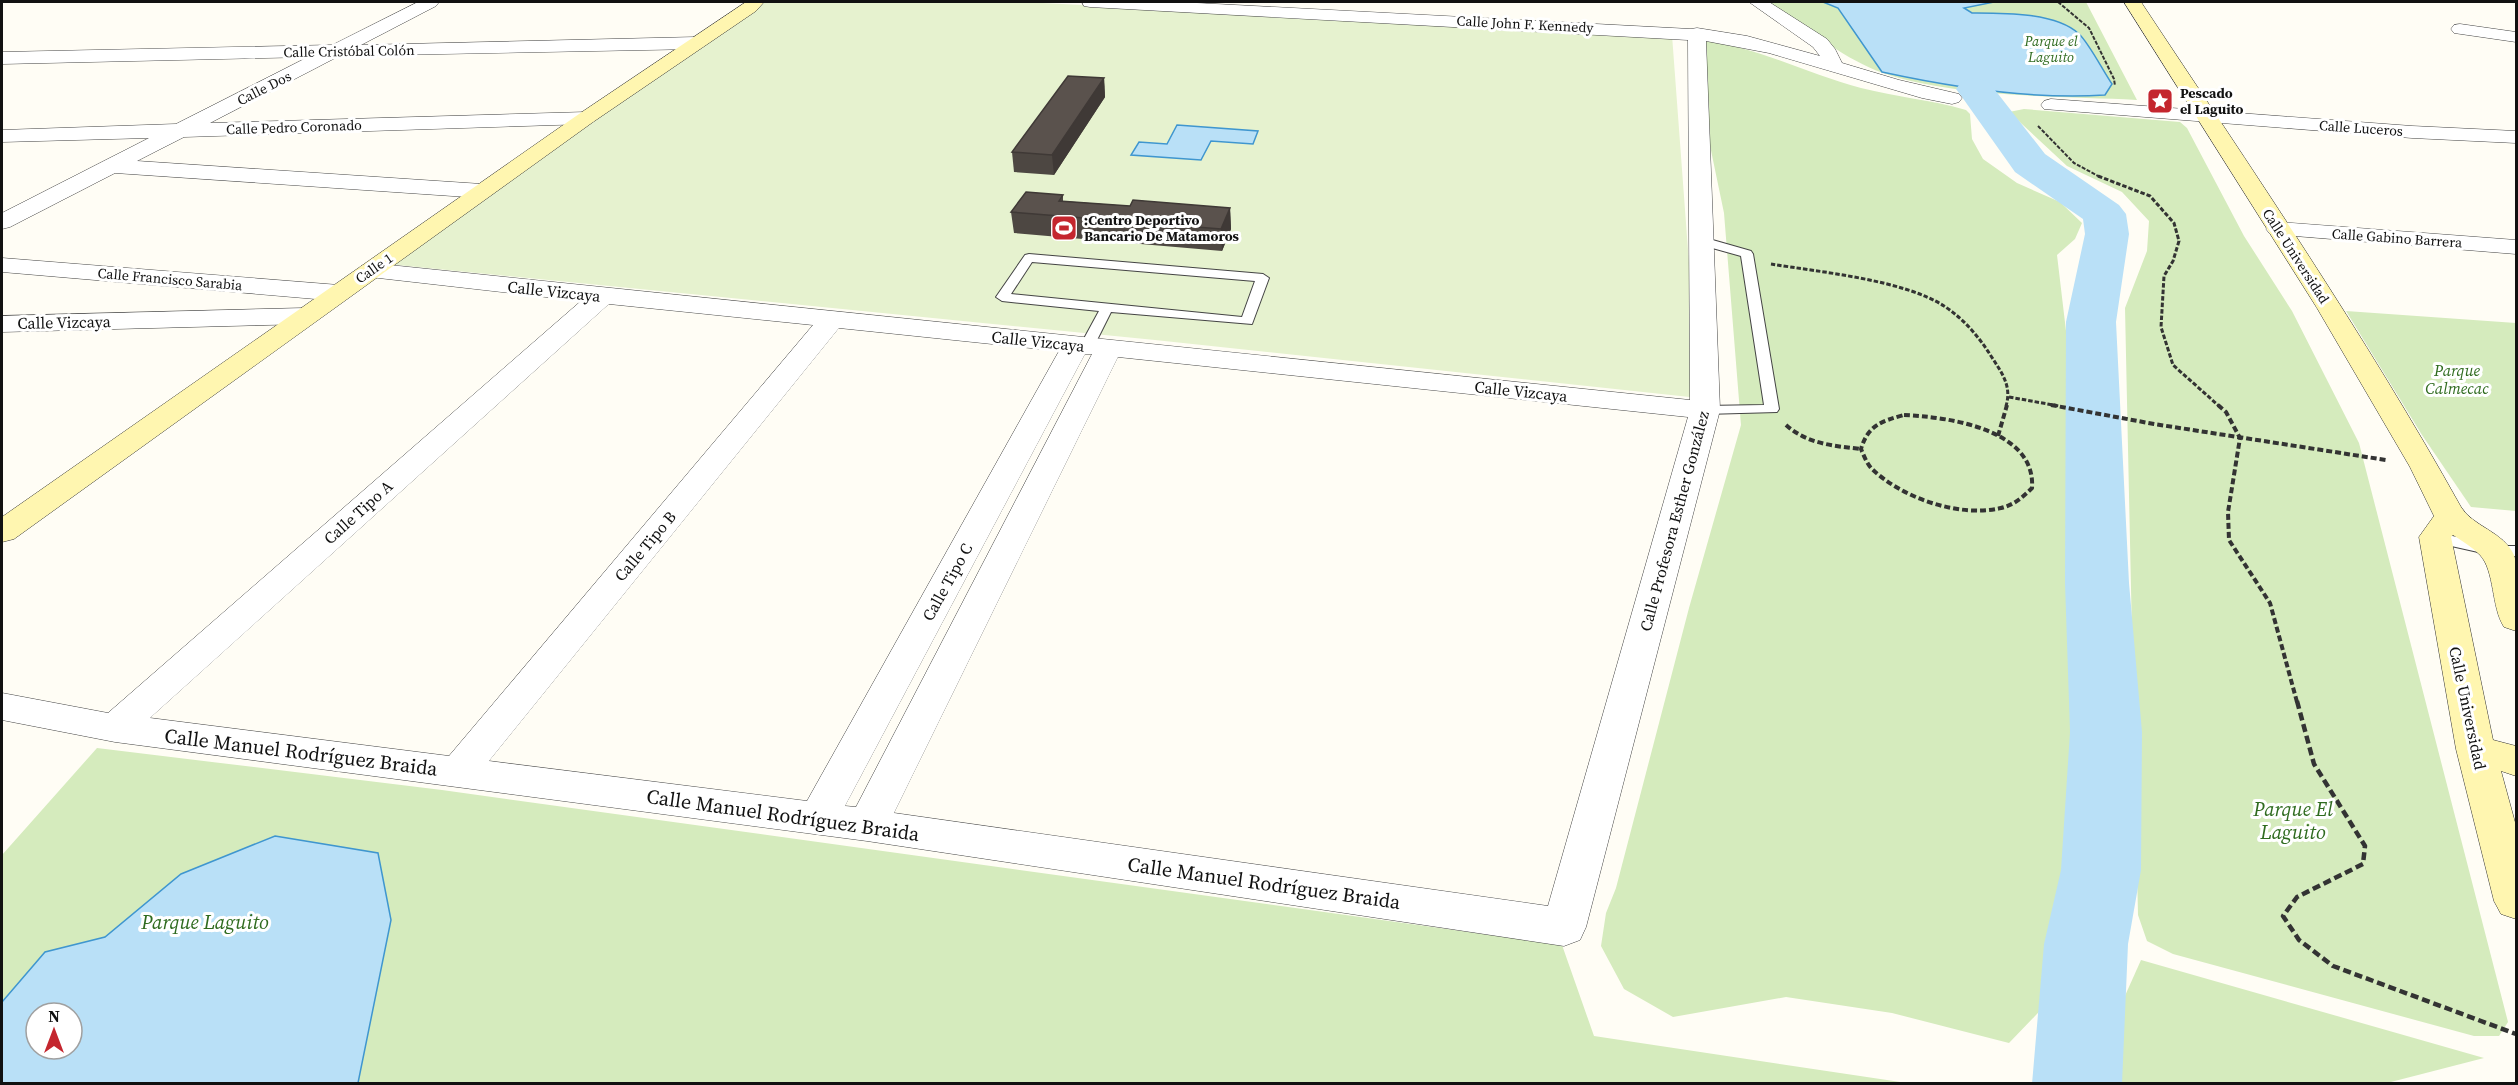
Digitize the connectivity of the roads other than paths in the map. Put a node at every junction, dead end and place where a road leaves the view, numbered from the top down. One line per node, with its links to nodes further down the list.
1 (430, 2): 11 (street, Calle Dos)
2 (1090, 2): 6 (street, Calle John F. Kennedy)
3 (1758, 2): 13 (street)
4 (2132, 2): 17 (street, Calle Universidad)
5 (752, 4): 10 (street, Calle 1)
6 (1342, 8): 8 (street, Calle John F. Kennedy)
7 (2460, 29): 9 (street)
8 (1697, 33): 13 (street, Calle John F. Kennedy); 25 (street, Calle Profesora Esther González)
9 (2517, 37)
10 (696, 43): 11 (street, Calle Cristóbal Colón); 16 (street, Calle 1)
11 (337, 51): 12 (street, Calle Cristóbal Colón); 18 (street, Calle Dos)
12 (2, 58)
13 (1834, 68): 14 (street, Calle John F. Kennedy)
14 (1952, 98)
15 (2051, 105): 17 (street, Calle Luceros)
16 (586, 118): 18 (street, Calle Pedro Coronado); 22 (street, Calle 1)
17 (2205, 118): 20 (street, Calle Luceros); 24 (street, Calle Universidad)
18 (182, 130): 19 (street, Calle Pedro Coronado); 21 (street, Calle Dos)
19 (2, 136)
20 (2517, 137)
21 (112, 166): 22 (street); 23 (street, Calle Dos)
22 (482, 191): 28 (street, Calle 1)
23 (2, 222)
24 (2278, 229): 26 (street, Calle Gabino Barrera); 38 (street, Calle Universidad)
25 (1702, 241): 36 (street, Calle Profesora Esther González); 36 (lane)
26 (2517, 247)
27 (2, 265): 29 (street, Calle Francisco Sarabia)
28 (370, 271): 29 (street, Calle 1); 30 (street, Calle Vizcaya)
29 (339, 293): 32 (street, Calle 1)
30 (602, 296): 33 (street, Calle Vizcaya); 42 (street, Calle Tipo A)
31 (1107, 308): 31 (lane); 35 (lane)
32 (306, 316): 34 (street, Calle Vizcaya); 37 (street, Calle 1)
33 (832, 319): 35 (street, Calle Vizcaya); 45 (street, Calle Tipo B)
34 (2, 324)
35 (1091, 346): 36 (street, Calle Vizcaya); 46 (street, Calle Tipo C); 47 (street)
36 (1706, 410): 49 (street, Calle Profesora Esther González)
37 (8, 522)
38 (2442, 527): 39 (street, Calle Universidad); 43 (street, Calle Universidad)
39 (2506, 551): 40 (street, Calle Universidad)
40 (2517, 619)
41 (2, 706): 42 (street, Calle Manuel Rodríguez Braida)
42 (115, 728): 45 (street, Calle Manuel Rodríguez Braida)
43 (2475, 749): 44 (street); 48 (street, Calle Universidad)
44 (2517, 761)
45 (458, 772): 46 (street, Calle Manuel Rodríguez Braida)
46 (818, 819): 47 (street, Calle Manuel Rodríguez Braida)
47 (867, 825): 49 (street, Calle Manuel Rodríguez Braida)
48 (2517, 901)
49 (1564, 927)

